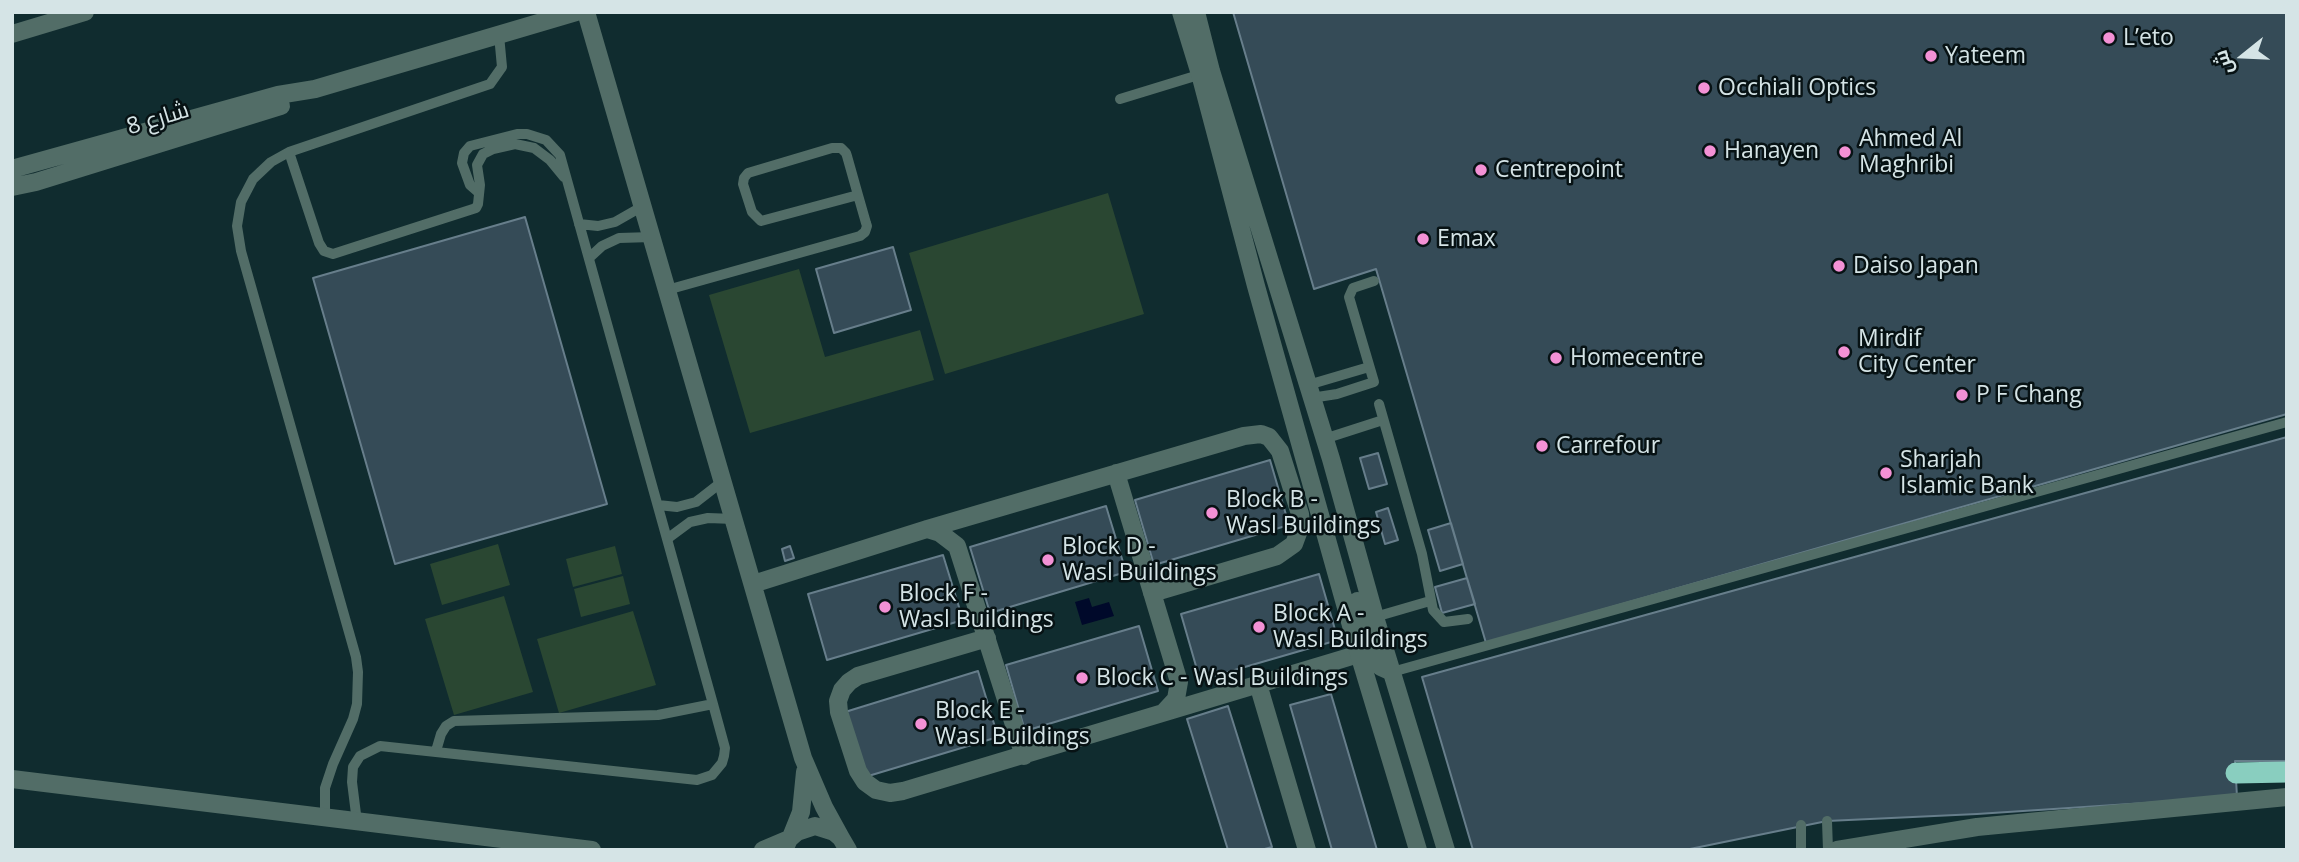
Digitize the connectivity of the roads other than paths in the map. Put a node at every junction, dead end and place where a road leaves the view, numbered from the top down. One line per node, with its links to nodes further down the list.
1 (85, 12): 6 (street)
2 (576, 12): 7 (street, شارع 8)
3 (586, 12): 17 (street)
4 (1181, 12): 8 (street)
5 (1196, 12): 8 (street)
6 (12, 34)
7 (499, 35): 9 (street, شارع 8); 11 (lane)
8 (1206, 73): 10 (lane); 22 (street); 25 (street)
9 (315, 89): 12 (street, شارع 8); 14 (street, شارع 8)
10 (1120, 99)
11 (289, 152): 15 (lane); 57 (lane)
12 (12, 169)
13 (567, 182): 15 (lane); 15 (lane); 18 (lane)
14 (12, 187)
15 (478, 192)
16 (858, 195): 16 (lane); 23 (lane)
17 (643, 206): 18 (lane); 19 (street)
18 (579, 224): 20 (lane)
19 (652, 237): 20 (lane); 23 (street)
20 (589, 258): 32 (lane)
21 (1374, 281): 24 (lane)
22 (1256, 286): 25 (street); 34 (street)
23 (667, 290): 31 (street)
24 (1369, 367): 25 (lane); 25 (lane)
25 (1309, 391): 29 (street)
26 (1379, 404): 27 (lane)
27 (1383, 420): 29 (lane); 41 (lane)
28 (2287, 422): 46 (lane)
29 (1324, 439): 42 (street)
30 (1116, 473): 33 (street); 40 (street); 40 (street)
31 (723, 481): 32 (lane); 35 (street)
32 (657, 505): 37 (lane)
33 (974, 515): 36 (street); 38 (street)
34 (1322, 515): 45 (street); 46 (street)
35 (734, 519): 37 (lane); 39 (street)
36 (927, 529): 38 (street); 39 (street)
37 (667, 539): 48 (lane)
38 (957, 546): 44 (street)
39 (753, 584): 52 (street)
40 (1152, 593): 49 (street)
41 (1430, 601): 42 (lane); 43 (lane)
42 (1375, 617): 46 (street)
43 (1468, 619)
44 (987, 638): 51 (street); 51 (street)
45 (1359, 653): 47 (street); 66 (street)
46 (1392, 672): 67 (street)
47 (1258, 684): 49 (street); 65 (street)
48 (713, 704): 50 (lane); 50 (lane)
49 (1164, 712): 51 (street)
50 (436, 751): 59 (lane)
51 (1024, 756)
52 (803, 758): 61 (street); 62 (street)
53 (2287, 772): 54 (highway)
54 (2236, 773)
55 (12, 779): 57 (street)
56 (2287, 797): 70 (street)
57 (325, 817): 59 (street)
58 (1827, 821): 69 (lane)
59 (357, 822): 63 (street)
60 (1801, 825): 68 (lane)
61 (788, 842): 62 (street); 64 (street)
62 (845, 844)
63 (592, 850)
64 (764, 850)
65 (1307, 850)
66 (1418, 850)
67 (1446, 850)
68 (1801, 850)
69 (1828, 850)
70 (1837, 850)

